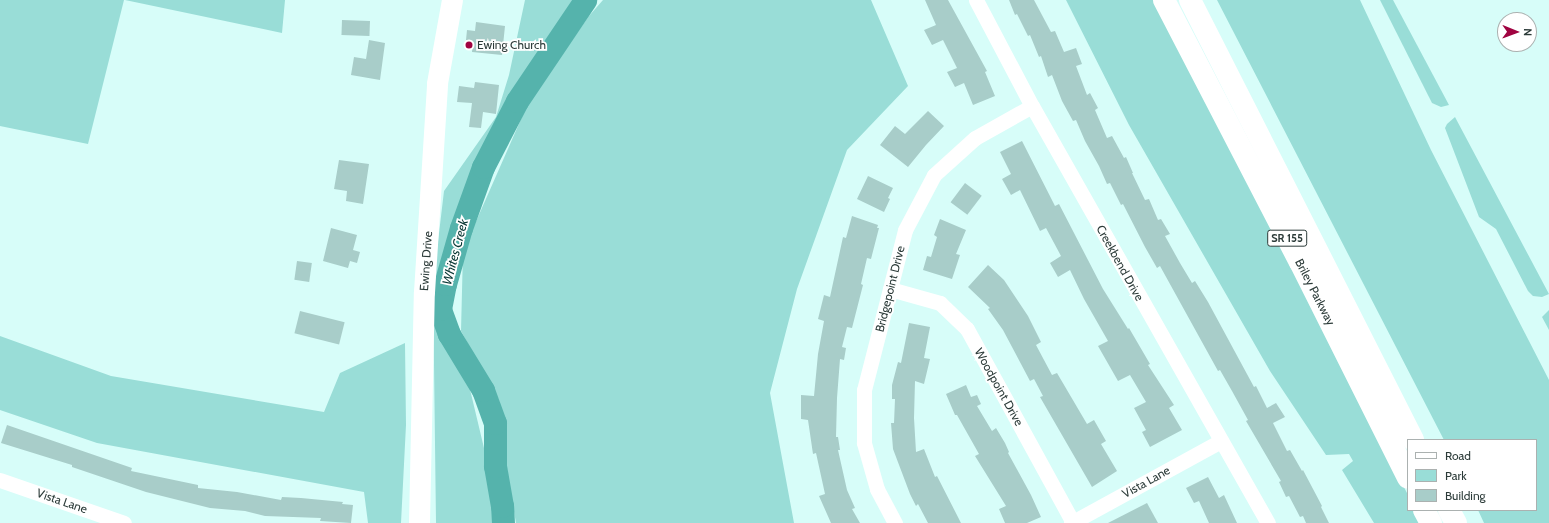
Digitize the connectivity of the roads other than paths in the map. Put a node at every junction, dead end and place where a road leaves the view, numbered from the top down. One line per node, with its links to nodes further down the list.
1 (452, 0): 14 (street, Ewing Drive)
2 (976, 0): 5 (street, Creekbend Drive)
3 (1164, 0): 9 (highway, Briley Parkway / SR 155)
4 (1190, 0): 7 (highway, Briley Parkway / SR 155)
5 (1032, 106): 6 (street, Bridgepoint Drive); 8 (street, Creekbend Drive)
6 (890, 289): 15 (street, Bridgepoint Drive); 16 (street, Woodpoint Drive)
7 (1412, 439)
8 (1220, 441): 16 (street, Vista Lane); 17 (street, Creekbend Drive)
9 (1407, 476)
10 (0, 480): 13 (street, Vista Lane)
11 (1425, 511): 18 (highway)
12 (1450, 511): 19 (highway)
13 (124, 523)
14 (419, 523)
15 (895, 523)
16 (1072, 523)
17 (1268, 523)
18 (1431, 523)
19 (1456, 523)

